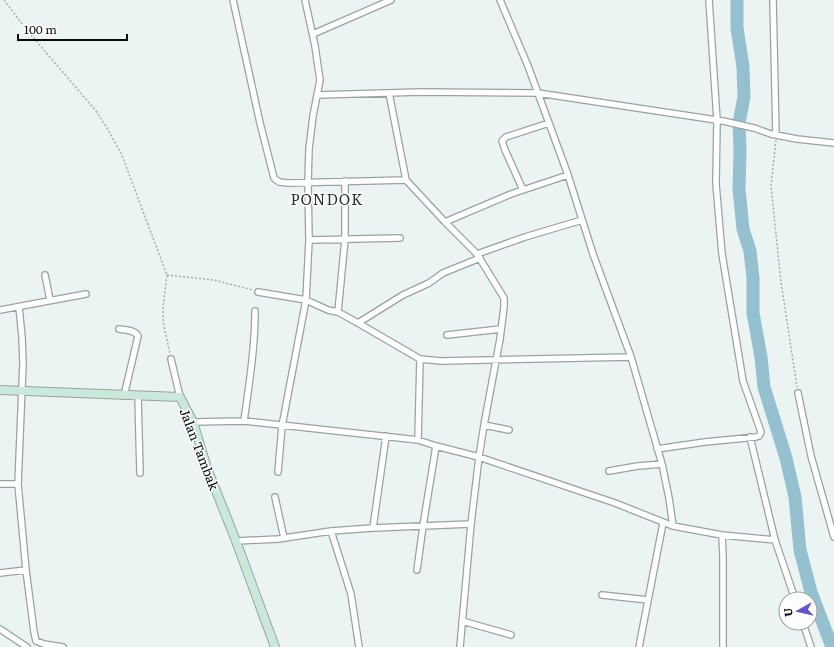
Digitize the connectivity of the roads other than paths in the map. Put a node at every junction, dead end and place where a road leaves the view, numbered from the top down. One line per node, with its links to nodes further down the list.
1 (233, 0): 18 (street)
2 (305, 0): 7 (street)
3 (390, 0): 7 (street)
4 (500, 0): 9 (street)
5 (709, 0): 11 (street)
6 (773, 0): 13 (street)
7 (313, 34): 10 (street)
8 (389, 93): 9 (street); 10 (street); 16 (street)
9 (538, 93): 11 (street); 12 (street)
10 (317, 95): 18 (street)
11 (717, 120): 13 (street); 55 (street)
12 (549, 122): 15 (street); 19 (street)
13 (776, 135): 14 (street)
14 (834, 143)
15 (568, 175): 19 (street); 20 (street)
16 (406, 180): 17 (street); 21 (street)
17 (345, 181): 18 (street); 23 (street)
18 (308, 182): 24 (street)
19 (523, 190): 21 (street)
20 (582, 220): 25 (street); 39 (street)
21 (446, 222): 25 (street)
22 (400, 238): 23 (street)
23 (345, 239): 24 (street); 34 (street)
24 (309, 240): 30 (street)
25 (479, 255): 35 (street); 36 (street)
26 (45, 275): 29 (street)
27 (258, 292): 30 (street)
28 (86, 294): 29 (street)
29 (50, 300): 31 (street)
30 (306, 300): 34 (street); 52 (street)
31 (18, 307): 32 (street); 44 (street)
32 (0, 310)
33 (255, 310): 49 (street)
34 (338, 312): 35 (street)
35 (358, 323): 41 (street)
36 (501, 329): 38 (street); 42 (street)
37 (119, 330): 46 (street)
38 (447, 335)
39 (631, 357): 42 (street); 58 (street)
40 (171, 359): 48 (street)
41 (420, 359): 42 (street); 56 (street)
42 (497, 360): 51 (street)
43 (0, 390): 44 (street, Jalan Tambak)
44 (23, 392): 46 (street, Jalan Tambak); 65 (street)
45 (798, 393): 74 (street)
46 (124, 396): 47 (street, Jalan Tambak)
47 (138, 396): 48 (street, Jalan Tambak); 63 (street)
48 (180, 397): 50 (street, Jalan Tambak)
49 (244, 421): 50 (street); 52 (street)
50 (193, 422): 77 (street, Jalan Tambak)
51 (484, 425): 53 (street); 59 (street)
52 (282, 426): 54 (street); 62 (street)
53 (509, 430)
54 (386, 436): 56 (street); 71 (street)
55 (750, 437): 58 (street); 76 (street)
56 (418, 440): 57 (street)
57 (436, 446): 59 (street); 69 (street)
58 (657, 449): 60 (street)
59 (480, 457): 67 (street); 68 (street)
60 (662, 464): 61 (street); 70 (street)
61 (609, 471)
62 (278, 472)
63 (140, 473)
64 (0, 484): 65 (street)
65 (18, 484): 78 (street)
66 (275, 497): 75 (street)
67 (663, 522): 70 (street); 83 (street)
68 (471, 524): 69 (street); 84 (street)
69 (423, 526): 71 (street); 79 (street)
70 (673, 526): 73 (street)
71 (373, 528): 72 (street)
72 (331, 532): 75 (street); 92 (street)
73 (722, 535): 76 (street); 95 (street)
74 (834, 537)
75 (284, 538): 77 (street)
76 (775, 540): 81 (street)
77 (236, 541): 91 (street, Jalan Tambak)
78 (26, 570): 80 (street); 88 (street)
79 (417, 570)
80 (0, 573)
81 (792, 591)
82 (602, 596): 83 (street)
83 (648, 600): 94 (street)
84 (462, 621): 87 (street); 93 (street)
85 (0, 629): 89 (street)
86 (806, 631): 96 (street)
87 (511, 635)
88 (36, 644): 90 (street)
89 (28, 647)
90 (63, 647)
91 (275, 647)
92 (359, 647)
93 (460, 647)
94 (639, 647)
95 (724, 647)
96 (811, 647)

